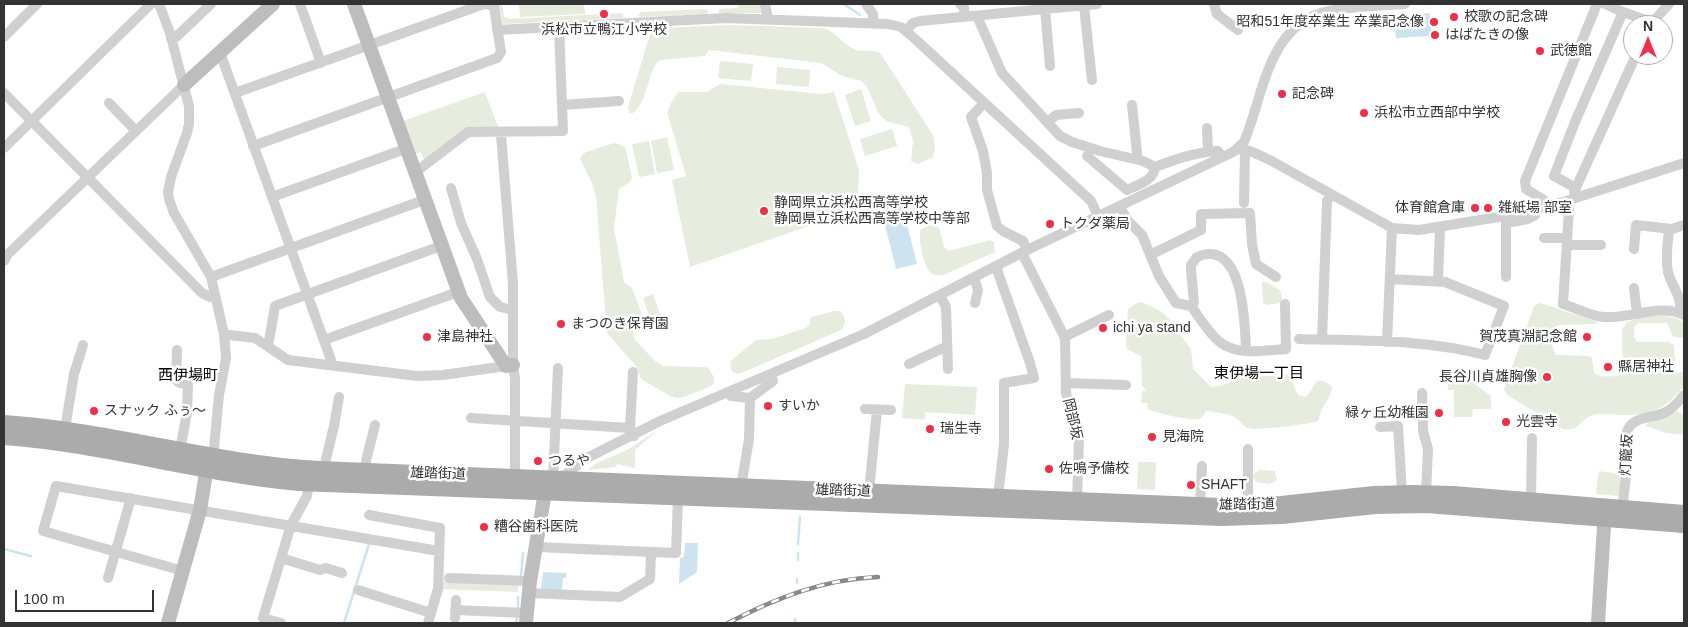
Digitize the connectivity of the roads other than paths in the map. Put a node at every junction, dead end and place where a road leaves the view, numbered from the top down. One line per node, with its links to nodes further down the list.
1 (37, 4): 31 (street)
2 (151, 4): 49 (street)
3 (159, 4): 32 (street)
4 (211, 4): 32 (street)
5 (273, 4): 34 (street)
6 (300, 4): 35 (street)
7 (354, 4): 33 (street)
8 (486, 4): 28 (street); 33 (street)
9 (765, 4): 25 (street)
10 (866, 4): 26 (street)
11 (960, 4): 24 (street)
12 (1097, 4): 18 (street)
13 (1214, 4): 29 (street)
14 (1404, 4): 57 (street)
15 (1597, 4): 73 (street)
16 (1606, 4): 20 (street)
17 (1669, 4): 22 (street)
18 (1084, 6): 19 (street); 38 (street)
19 (1045, 10): 23 (street); 37 (street)
20 (1623, 12): 21 (street); 67 (street)
21 (1630, 15)
22 (1658, 15)
23 (977, 16): 24 (street); 50 (street)
24 (964, 17): 30 (street)
25 (768, 19): 26 (street); 27 (street)
26 (873, 23): 30 (street)
27 (559, 26): 28 (street); 46 (street)
28 (497, 30): 42 (street)
29 (1238, 30)
30 (906, 31): 44 (street)
31 (4, 37)
32 (172, 39): 39 (street)
33 (369, 45): 35 (street); 42 (street)
34 (218, 54): 39 (street); 41 (street)
35 (321, 62): 41 (street)
36 (1631, 65): 67 (street)
37 (1050, 66)
38 (1092, 80)
39 (184, 85): 52 (street); 92 (street)
40 (4, 93): 49 (street)
41 (234, 93): 54 (street)
42 (387, 97): 54 (street); 56 (street)
43 (619, 101): 46 (street)
44 (984, 103): 76 (street); 87 (street)
45 (109, 104): 52 (street)
46 (562, 105): 64 (street)
47 (1132, 105): 61 (street)
48 (1079, 113): 50 (street)
49 (31, 121): 55 (street); 65 (street)
50 (1048, 122): 61 (street)
51 (1207, 128): 58 (street)
52 (136, 131): 65 (street)
53 (502, 136): 105 (street)
54 (253, 146): 69 (street)
55 (4, 148)
56 (406, 149): 64 (street); 69 (street)
57 (1242, 150): 60 (street); 68 (street); 72 (street)
58 (1208, 151): 60 (street); 63 (street)
59 (1087, 156): 63 (street)
60 (1222, 157): 74 (street)
61 (1136, 159): 63 (street)
62 (1684, 163): 71 (street)
63 (1155, 168)
64 (413, 171): 70 (street)
65 (88, 178): 89 (street); 100 (street)
66 (450, 188): 105 (street)
67 (1576, 188): 71 (street)
68 (1331, 195): 79 (street); 113 (street)
69 (272, 197): 85 (street)
70 (424, 200): 84 (street); 85 (street)
71 (1569, 201): 73 (street); 82 (street)
72 (1244, 203)
73 (1552, 205): 75 (street)
74 (1120, 206): 76 (street); 88 (street)
75 (1534, 210): 78 (street); 91 (street)
76 (1098, 216): 87 (street)
77 (1684, 225): 80 (street)
78 (1440, 227): 79 (street); 96 (street)
79 (1392, 228): 95 (street)
80 (1670, 229): 86 (street); 107 (street)
81 (1544, 238): 82 (street)
82 (1567, 241): 83 (street); 106 (street)
83 (1601, 245)
84 (441, 246): 98 (street); 99 (street)
85 (291, 248): 92 (street); 99 (street)
86 (1634, 249)
87 (1025, 252): 90 (street); 110 (street)
88 (1150, 254): 93 (street); 104 (street)
89 (5, 255)
90 (996, 268): 94 (street); 161 (street)
91 (1504, 270)
92 (211, 277): 100 (street)
93 (1276, 277)
94 (974, 278): 101 (street); 102 (street)
95 (1390, 279): 96 (street); 114 (street)
96 (1438, 281): 114 (street)
97 (1634, 288): 106 (street)
98 (458, 292): 112 (street); 123 (street)
99 (307, 294): 112 (street); 116 (street)
100 (215, 296): 109 (street)
101 (940, 296): 117 (street); 126 (street)
102 (975, 303)
103 (1285, 304): 119 (street)
104 (1191, 306): 119 (street); 119 (street)
105 (513, 310): 123 (street)
106 (1637, 314): 107 (street)
107 (1682, 314)
108 (1109, 315): 110 (street)
109 (224, 336): 116 (street); 149 (street)
110 (1064, 337): 127 (street, 岡部坂)
111 (1299, 339): 113 (street)
112 (324, 340): 122 (street)
113 (1322, 340): 114 (street)
114 (1387, 342)
115 (83, 345): 143 (street)
116 (266, 345): 122 (street)
117 (947, 348): 120 (street); 121 (street)
118 (176, 350): 148 (street)
119 (1246, 351)
120 (951, 363)
121 (908, 364)
122 (331, 365): 123 (street)
123 (510, 365): 138 (street)
124 (558, 368): 140 (street)
125 (633, 372): 144 (street)
126 (771, 374): 129 (street); 133 (street)
127 (1066, 383): 128 (street); 163 (street, 岡部坂)
128 (1126, 385)
129 (729, 392): 133 (street); 144 (street)
130 (1422, 393): 159 (street)
131 (1684, 395): 170 (street, 灯籠坂)
132 (339, 397): 151 (street)
133 (750, 398): 156 (street)
134 (865, 409): 135 (street)
135 (877, 410): 136 (street); 157 (street)
136 (890, 410)
137 (471, 418): 138 (street)
138 (515, 421): 140 (street); 153 (street)
139 (4, 423): 143 (main road, 雄踏街道)
140 (556, 423): 144 (street); 155 (street)
141 (375, 425): 152 (street)
142 (1380, 427): 158 (street)
143 (65, 429): 148 (main road, 雄踏街道)
144 (632, 432): 155 (street)
145 (4, 436): 149 (main road, 雄踏街道)
146 (1532, 438): 164 (street)
147 (1248, 449): 166 (street)
148 (180, 450): 149 (main road, 雄踏街道)
149 (208, 462): 151 (main road, 雄踏街道); 154 (main road, 雄踏街道); 167 (street)
150 (1202, 466): 165 (street)
151 (325, 469): 152 (main road, 雄踏街道)
152 (366, 471): 153 (main road, 雄踏街道)
153 (515, 477): 155 (main road, 雄踏街道)
154 (309, 483): 155 (main road, 雄踏街道); 172 (street)
155 (553, 483): 156 (main road, 雄踏街道); 160 (main road, 雄踏街道); 174 (street)
156 (741, 486): 157 (main road, 雄踏街道)
157 (868, 492): 161 (main road, 雄踏街道)
158 (1402, 493): 159 (main road, 雄踏街道); 166 (main road, 雄踏街道)
159 (1426, 493): 164 (main road, 雄踏街道)
160 (678, 497): 168 (main road, 雄踏街道); 177 (street)
161 (998, 497): 163 (main road, 雄踏街道)
162 (131, 498): 167 (street); 176 (street); 176 (street)
163 (1077, 500): 165 (main road, 雄踏街道)
164 (1531, 501): 168 (main road, 雄踏街道)
165 (1200, 505): 166 (main road, 雄踏街道)
166 (1248, 506)
167 (200, 510): 172 (street); 179 (street)
168 (1604, 513): 170 (main road, 雄踏街道); 190 (street)
169 (1684, 513): 170 (main road, 雄踏街道)
170 (1622, 514): 173 (main road, 雄踏街道)
171 (369, 515): 175 (street)
172 (291, 525): 175 (street); 178 (street)
173 (1684, 525)
174 (536, 547): 177 (street); 183 (street)
175 (439, 550): 186 (street)
176 (116, 552): 179 (street); 181 (street)
177 (651, 553): 183 (street)
178 (281, 558): 180 (street); 189 (street)
179 (183, 571): 188 (street)
180 (342, 573)
181 (108, 578)
182 (449, 578): 183 (street)
183 (529, 587): 187 (street)
184 (358, 590): 186 (street)
185 (455, 609): 187 (street)
186 (430, 618)
187 (526, 618)
188 (168, 623)
189 (281, 623)
190 (1598, 623)

